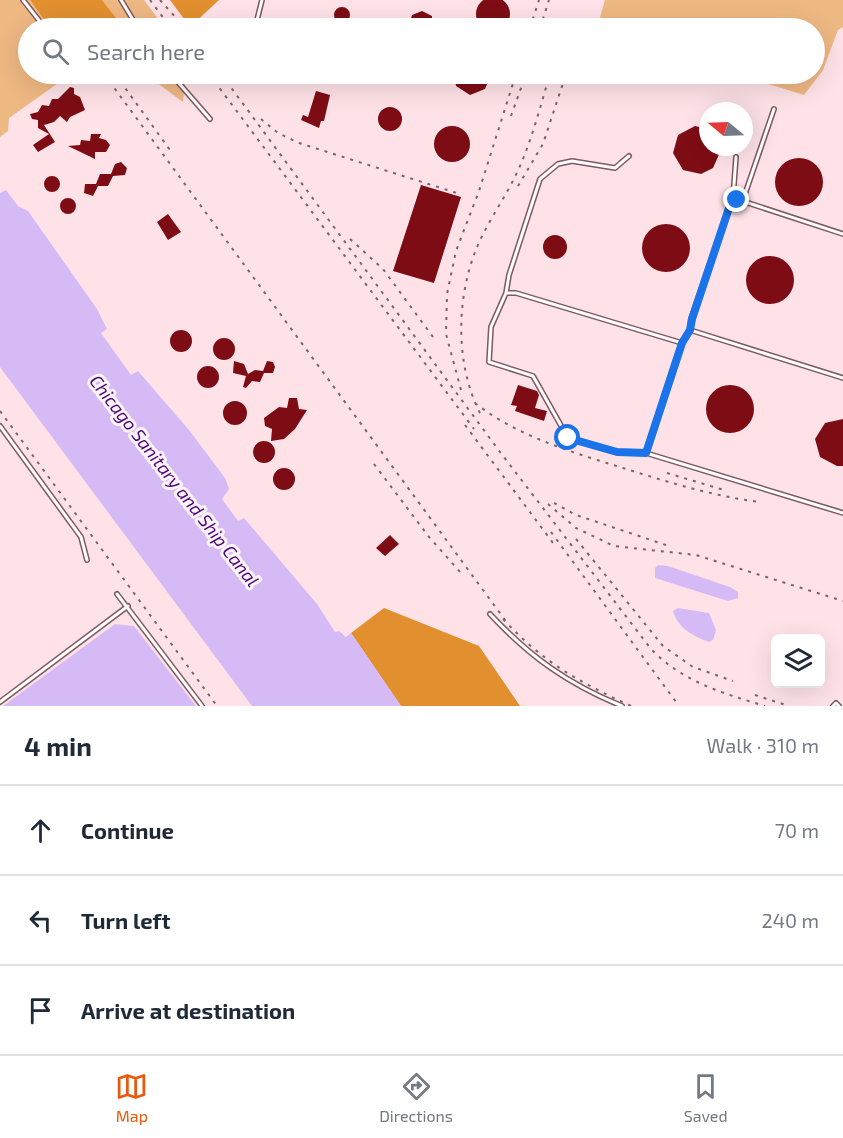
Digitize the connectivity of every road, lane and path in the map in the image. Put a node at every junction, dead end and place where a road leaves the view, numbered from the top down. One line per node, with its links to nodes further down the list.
1 (23, 0): 4 (lane)
2 (121, 0): 5 (lane)
3 (262, 0): 6 (lane)
4 (37, 18)
5 (132, 18)
6 (258, 18)
7 (180, 84): 9 (lane)
8 (774, 109): 12 (lane)
9 (210, 119)
10 (629, 156): 14 (lane)
11 (736, 157): 12 (lane)
12 (737, 200): 13 (lane); 15 (lane)
13 (843, 234)
14 (506, 293): 16 (lane); 19 (lane)
15 (690, 330): 16 (lane); 17 (lane)
16 (682, 343): 19 (lane)
17 (843, 378)
18 (0, 426): 21 (lane)
19 (646, 453): 20 (lane)
20 (843, 513)
21 (87, 560)
22 (117, 594): 23 (lane)
23 (128, 606): 25 (lane); 26 (lane)
24 (490, 615): 27 (lane)
25 (0, 702)
26 (202, 706)
27 (622, 706)
28 (833, 706): 29 (lane)
29 (839, 706)

